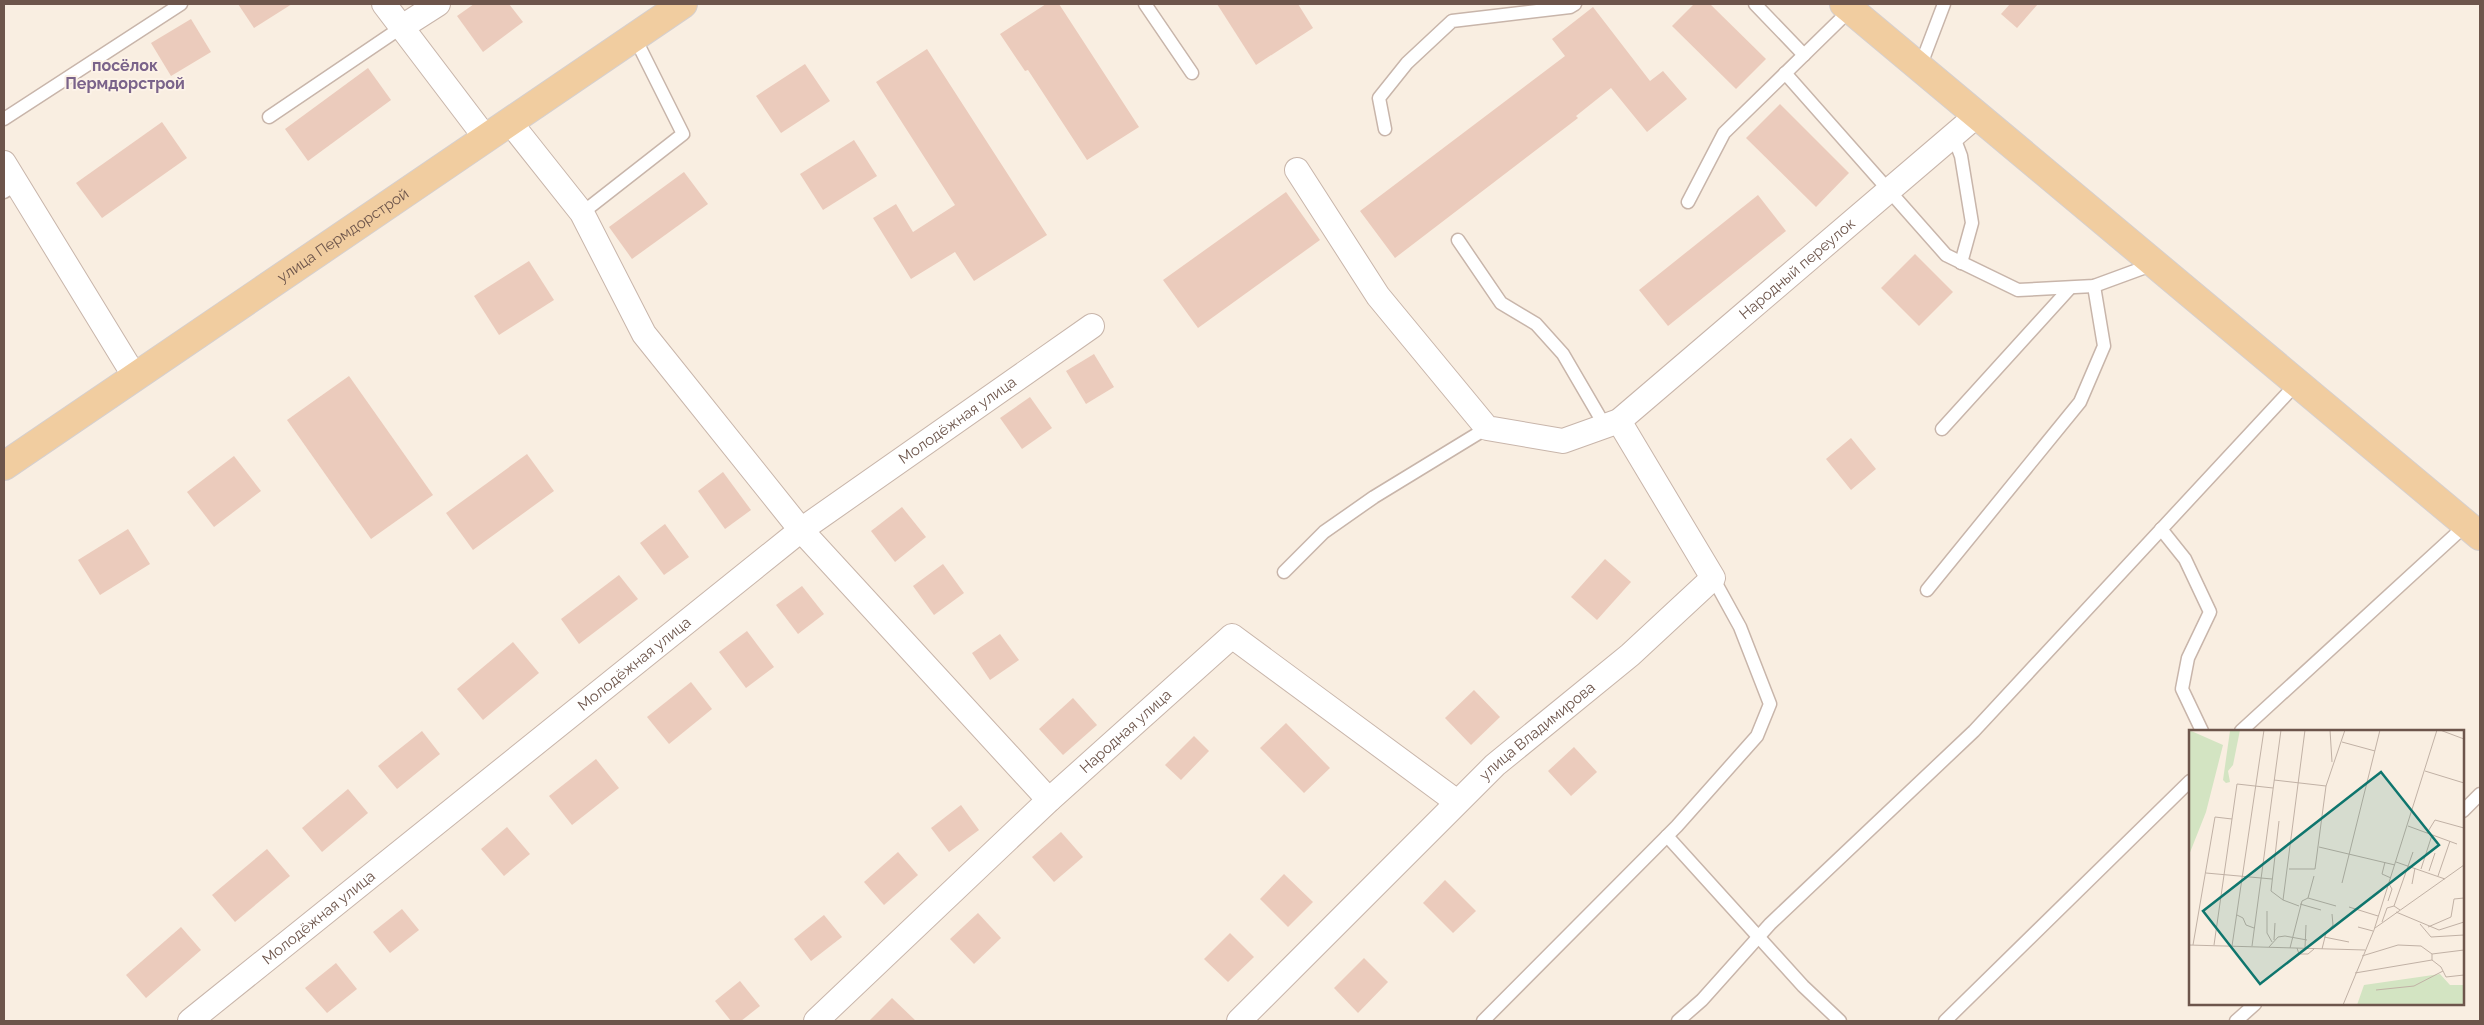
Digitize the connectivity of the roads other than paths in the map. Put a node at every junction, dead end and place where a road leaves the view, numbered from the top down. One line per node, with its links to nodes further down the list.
1 (181, 4): 18 (lane)
2 (384, 4): 10 (street)
3 (438, 4): 10 (street)
4 (683, 4): 11 (main road, улица Пермдорстрой)
5 (1145, 4): 14 (lane)
6 (1576, 4): 20 (lane)
7 (1755, 4): 12 (lane)
8 (1944, 4): 13 (lane)
9 (1847, 6): 12 (lane); 13 (main road)
10 (402, 26): 17 (lane); 22 (street)
11 (634, 36): 19 (main road, улица Пермдорстрой); 28 (lane)
12 (1804, 55): 15 (lane)
13 (1920, 67): 16 (main road)
14 (1192, 73)
15 (1785, 73): 26 (lane); 27 (lane)
16 (1976, 116): 21 (street, Народный переулок); 31 (main road)
17 (269, 117)
18 (4, 119)
19 (509, 122): 22 (main road, улица Пермдорстрой); 28 (street)
20 (1385, 129)
21 (1953, 135): 26 (street, Народный переулок); 30 (lane)
22 (485, 137): 35 (main road, улица Пермдорстрой)
23 (4, 163): 25 (street)
24 (1297, 170): 38 (street)
25 (10, 188): 35 (street)
26 (1889, 190): 30 (lane); 37 (street, Народный переулок)
27 (1688, 202)
28 (582, 213): 42 (street)
29 (1458, 240): 37 (lane)
30 (1961, 263): 33 (lane)
31 (2154, 264): 32 (lane); 36 (main road)
32 (2094, 286): 33 (lane); 46 (lane)
33 (2070, 288): 39 (lane)
34 (1092, 326): 42 (street, Молодёжная улица)
35 (135, 377): 40 (main road, улица Пермдорстрой)
36 (2297, 383): 41 (lane); 43 (main road)
37 (1612, 424): 38 (street); 45 (street)
38 (1487, 428): 44 (lane)
39 (1942, 428)
40 (4, 466)
41 (2161, 529): 47 (lane); 55 (lane)
42 (802, 530): 51 (street); 57 (street, Молодёжная улица)
43 (2474, 530): 48 (lane)
44 (1284, 572)
45 (1714, 578): 52 (street, улица Владимирова); 54 (lane)
46 (1927, 590)
47 (2202, 730)
48 (2242, 730)
49 (2189, 782): 63 (lane)
50 (2480, 794): 53 (lane)
51 (1049, 800): 52 (street, Народная улица); 58 (street, Народная улица)
52 (1457, 802): 59 (street, улица Владимирова)
53 (2464, 810)
54 (1667, 836): 55 (lane); 60 (lane)
55 (1759, 937): 61 (lane); 62 (lane)
56 (2254, 1005): 64 (lane)
57 (190, 1021)
58 (816, 1021)
59 (1239, 1021)
60 (1484, 1021)
61 (1678, 1021)
62 (1840, 1021)
63 (1946, 1021)
64 (2236, 1021)

